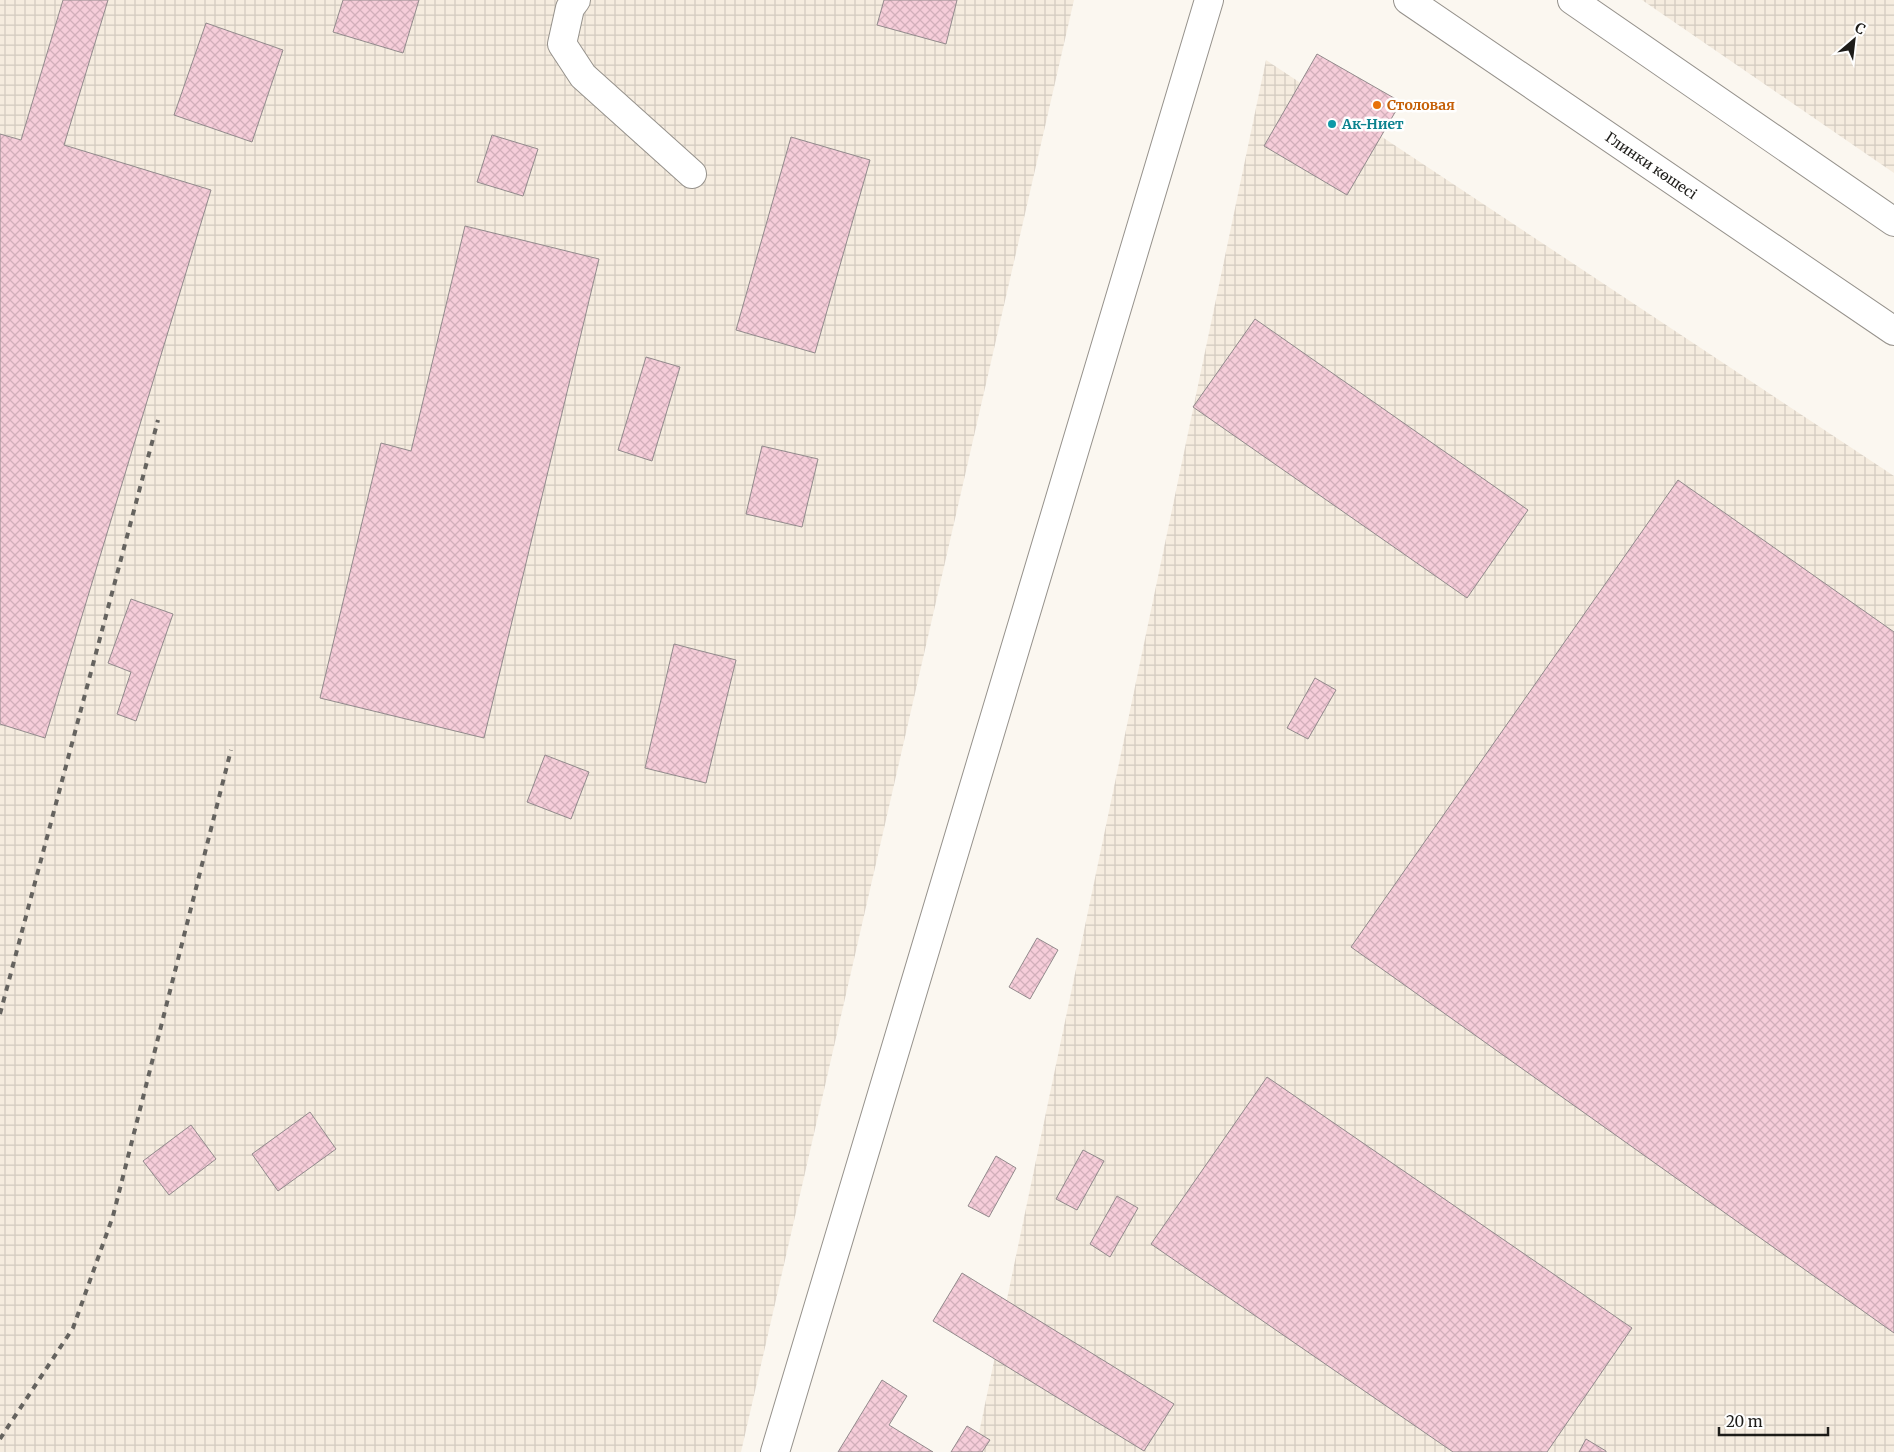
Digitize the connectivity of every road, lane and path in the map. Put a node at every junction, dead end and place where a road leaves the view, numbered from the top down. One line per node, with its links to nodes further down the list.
1 (576, 0): 5 (main road)
2 (1209, 0): 8 (main road)
3 (1408, 0): 7 (main road, Глинки көшесі)
4 (1572, 0): 6 (main road)
5 (692, 174)
6 (1894, 222)
7 (1894, 331)
8 (776, 1452)

